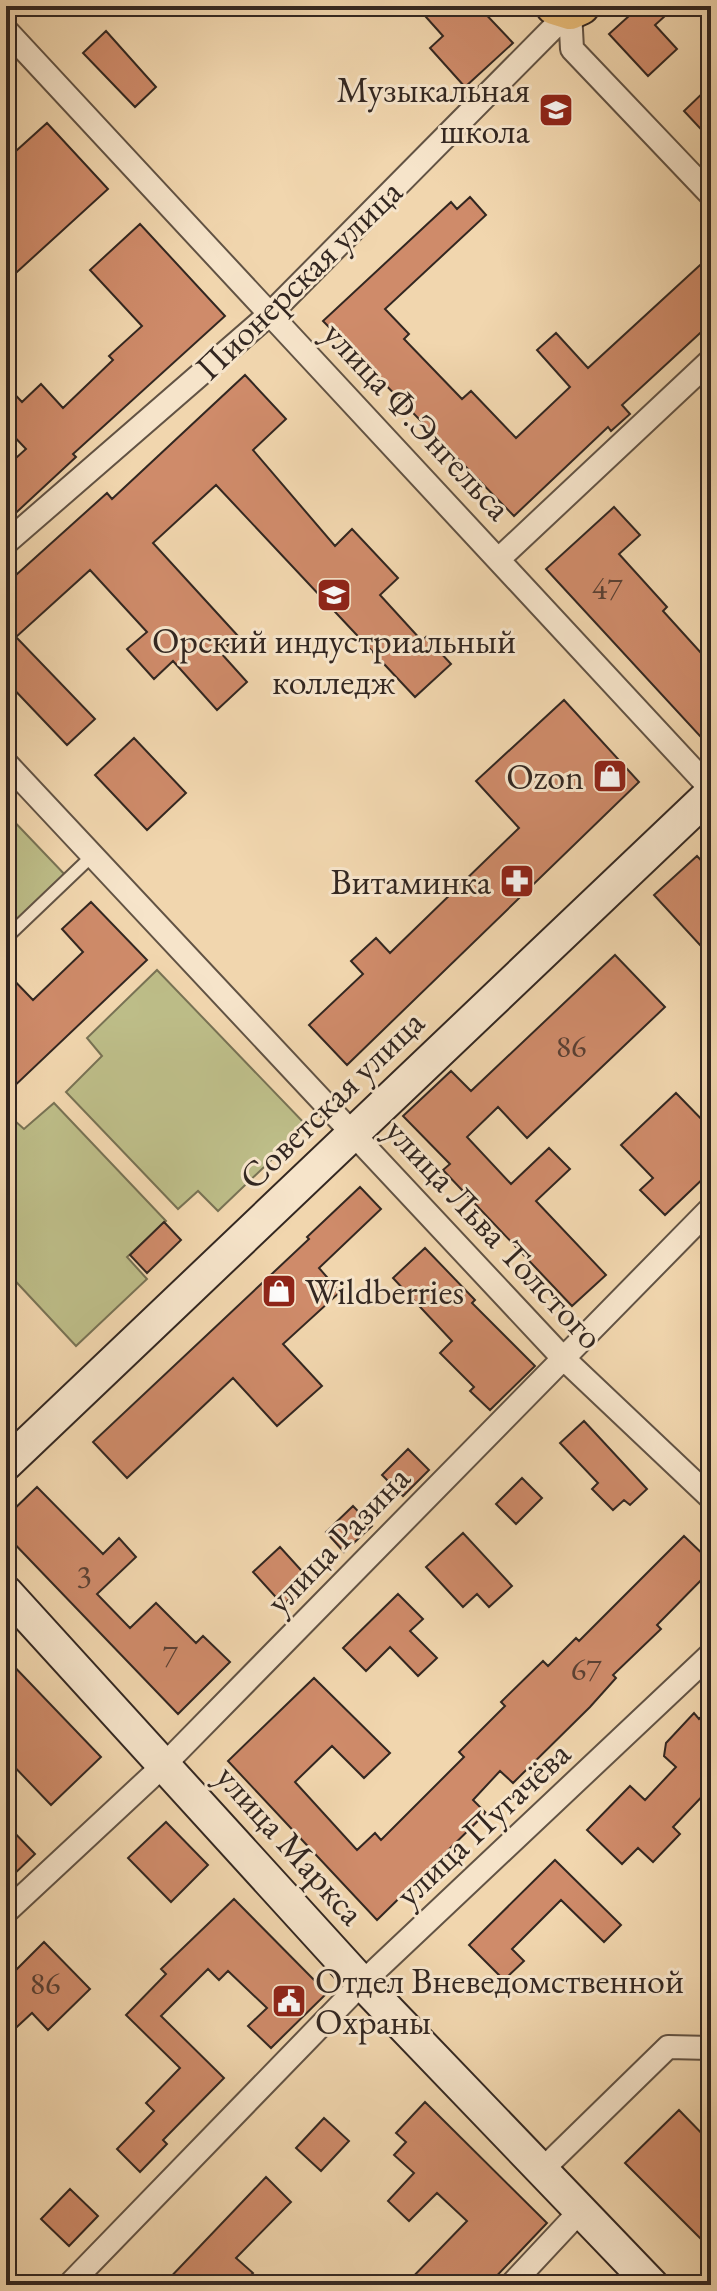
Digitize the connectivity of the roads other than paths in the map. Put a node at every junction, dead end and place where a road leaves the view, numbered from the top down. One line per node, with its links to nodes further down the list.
1 (568, 8): 3 (street); 4 (street, Пионерская улица)
2 (6, 30): 4 (street, улица Ф.Энгельса)
3 (711, 195)
4 (271, 313): 6 (street, Пионерская улица); 7 (street, улица Ф.Энгельса)
5 (711, 360): 7 (street)
6 (6, 543)
7 (500, 558): 9 (street, улица Ф.Энгельса)
8 (6, 763): 10 (street, улица Льва Толстого)
9 (711, 791): 12 (street, Советская улица)
10 (93, 855): 11 (lane); 12 (street, улица Льва Толстого)
11 (6, 938)
12 (354, 1133): 14 (street, улица Льва Толстого); 15 (street, Советская улица)
13 (711, 1208): 14 (street, улица Разина)
14 (562, 1357): 16 (street, улица Льва Толстого); 19 (street, улица Разина)
15 (6, 1464)
16 (711, 1498)
17 (6, 1592): 19 (street, улица Маркса)
18 (711, 1654): 21 (street, улица Пугачёва)
19 (165, 1764): 20 (street, улица Разина); 21 (street, улица Маркса)
20 (6, 1912)
21 (362, 1983): 23 (street, улица Маркса); 25 (street, улица Пугачёва)
22 (711, 2048): 23 (street)
23 (543, 2169): 24 (street, улица Маркса)
24 (582, 2209): 26 (street); 27 (street, улица Маркса)
25 (69, 2285)
26 (511, 2285)
27 (652, 2285)

